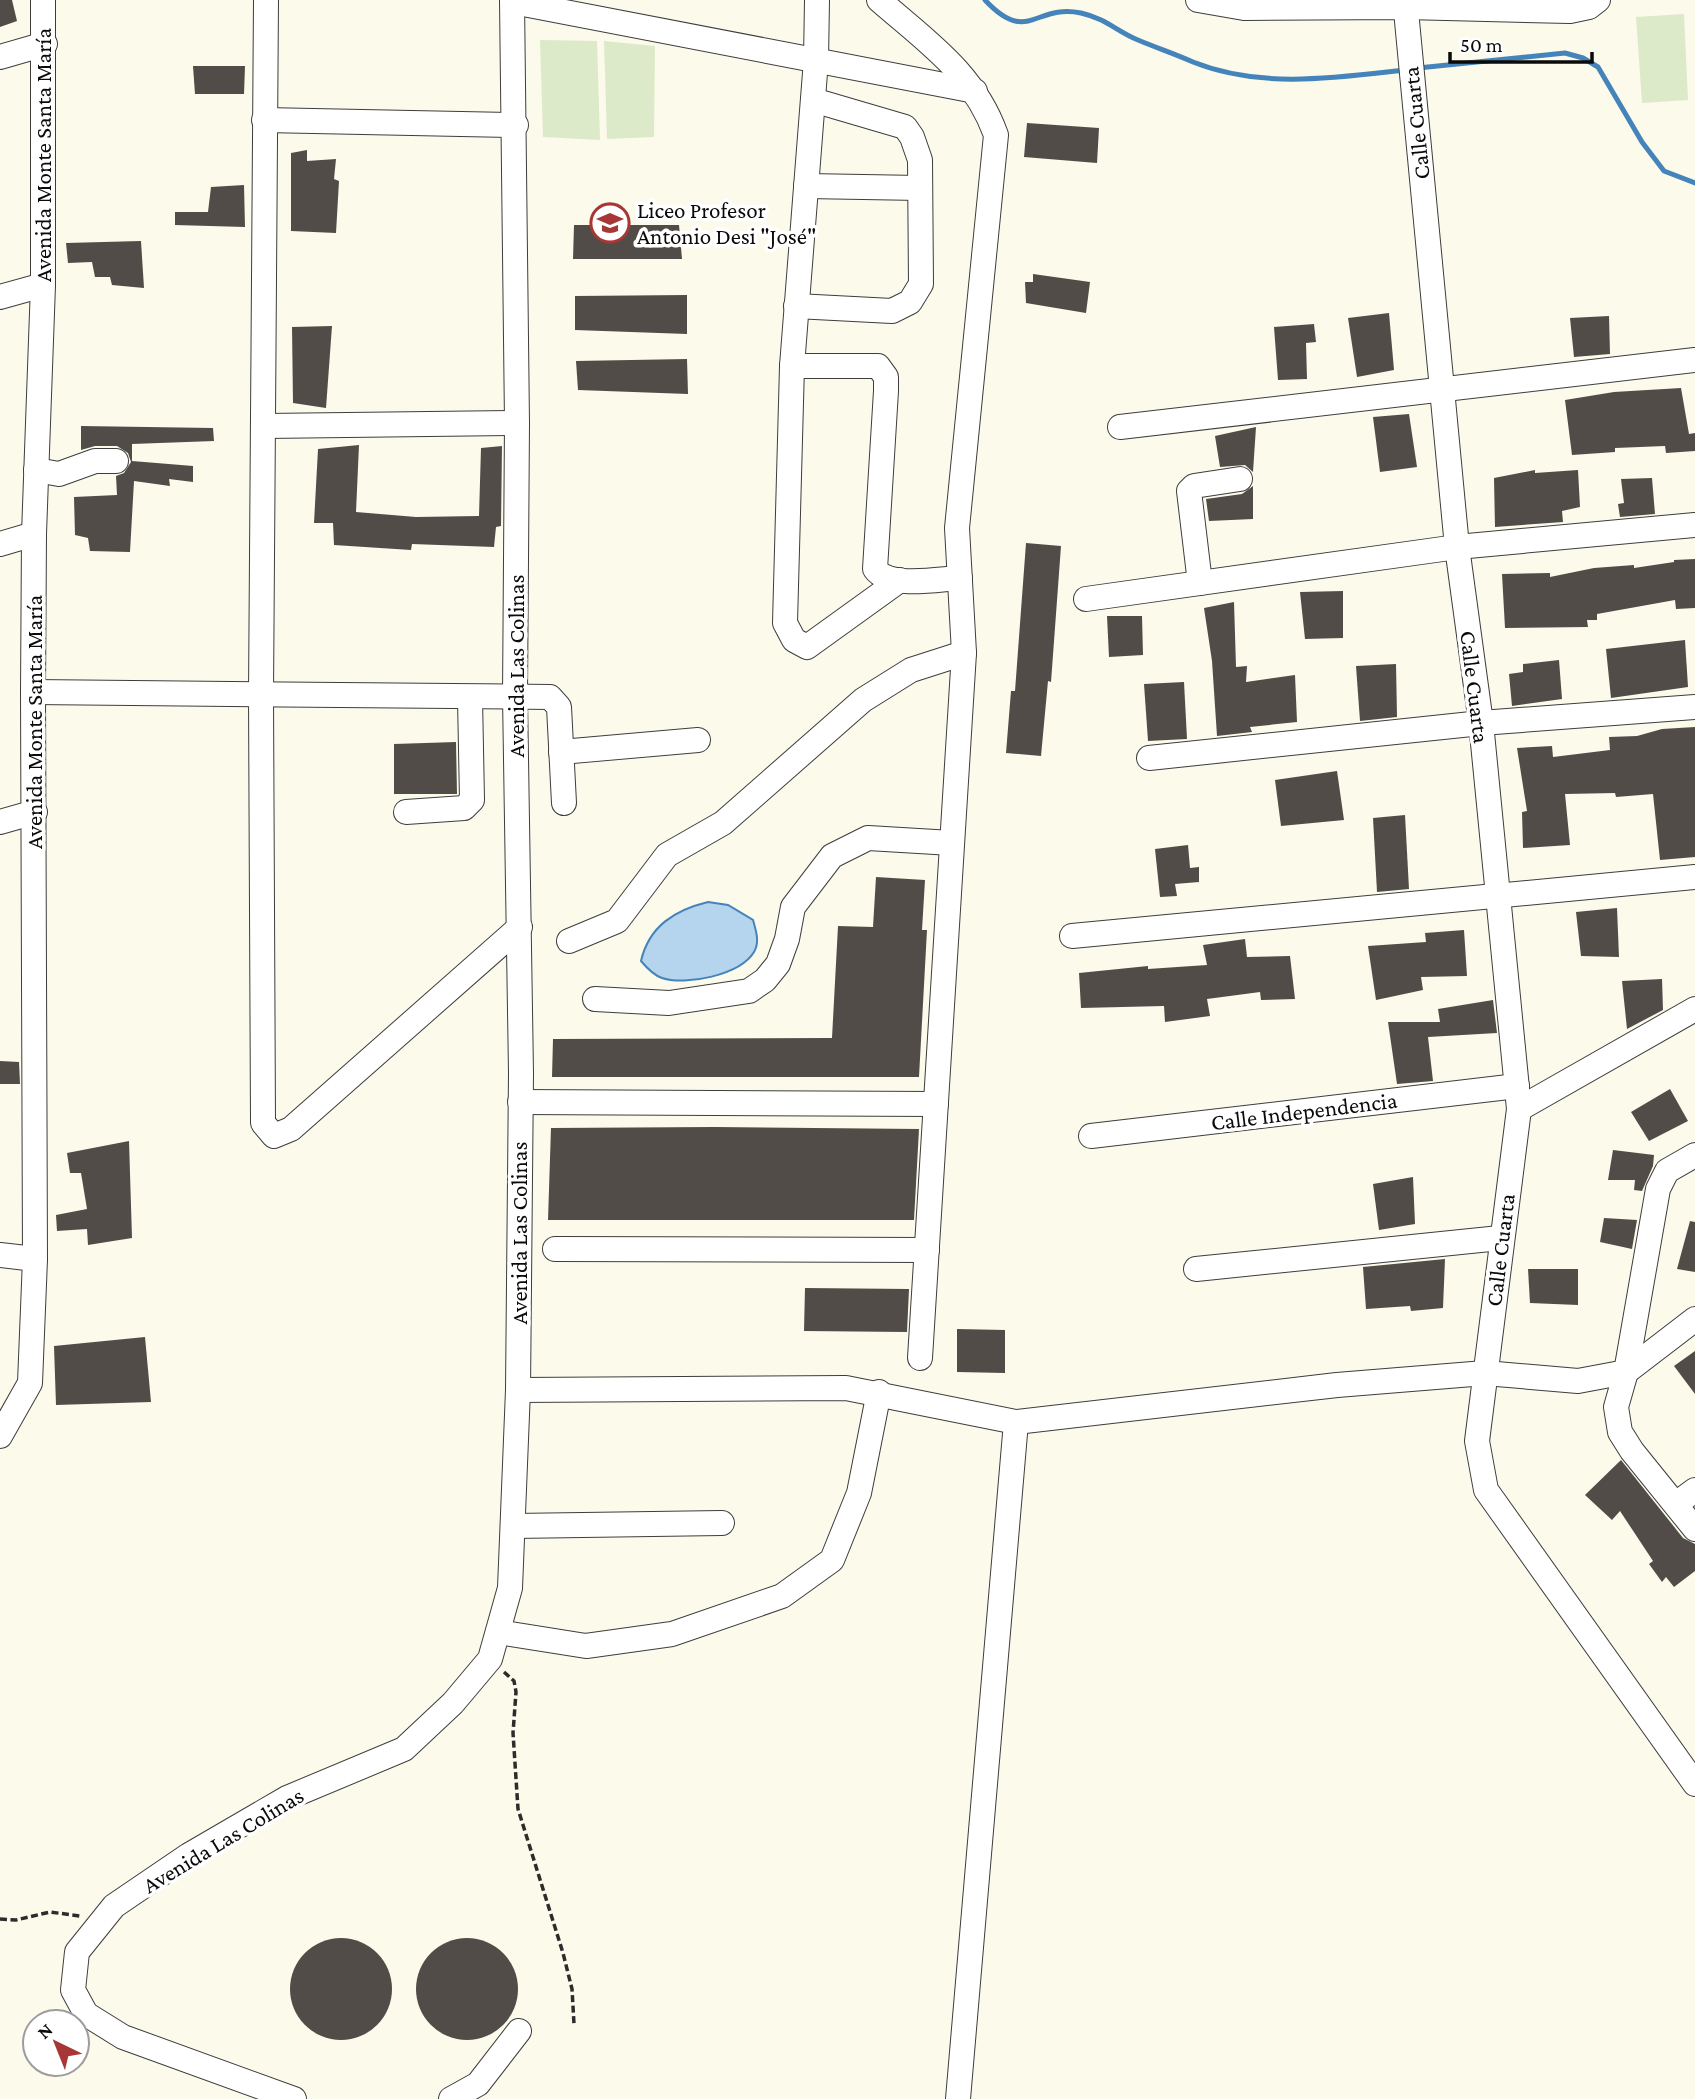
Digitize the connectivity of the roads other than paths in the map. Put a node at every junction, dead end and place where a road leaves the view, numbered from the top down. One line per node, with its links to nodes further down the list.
1 (43, 0): 11 (street, Avenida Monte Santa María)
2 (266, 0): 16 (street)
3 (817, 0): 13 (street)
4 (879, 0): 14 (street)
5 (1198, 0): 8 (street)
6 (1598, 0): 10 (street)
7 (512, 1): 13 (street); 17 (street, Avenida Las Colinas)
8 (1244, 4): 9 (street)
9 (1405, 4): 10 (street); 25 (street, Calle Cuarta)
10 (1555, 5)
11 (45, 44): 12 (street); 20 (street, Avenida Monte Santa María)
12 (0, 57)
13 (816, 60): 14 (street); 15 (street)
14 (975, 91): 36 (street)
15 (813, 100): 18 (street); 19 (street)
16 (264, 120): 17 (street); 27 (street)
17 (516, 125): 26 (street, Avenida Las Colinas)
18 (806, 186): 19 (street); 22 (street)
19 (920, 188): 22 (street)
20 (43, 285): 21 (street); 30 (street, Avenida Monte Santa María)
21 (0, 297)
22 (796, 306): 24 (street)
23 (1695, 360): 25 (street)
24 (792, 366): 37 (street); 37 (street)
25 (1444, 390): 28 (street); 35 (street, Calle Cuarta)
26 (517, 423): 27 (street); 43 (street, Avenida Las Colinas)
27 (265, 426): 42 (street)
28 (1120, 427)
29 (116, 461): 30 (street)
30 (36, 470): 33 (street, Avenida Monte Santa María)
31 (1240, 479): 38 (street)
32 (1695, 525): 35 (street)
33 (34, 534): 34 (street); 41 (street, Avenida Monte Santa María)
34 (0, 544)
35 (1457, 547): 38 (street); 46 (street, Calle Cuarta)
36 (960, 578): 37 (street); 40 (street)
37 (900, 580)
38 (1200, 583): 39 (street)
39 (1086, 599)
40 (964, 653): 54 (street); 59 (street)
41 (33, 692): 42 (street); 51 (street, Avenida Monte Santa María)
42 (261, 695): 44 (street); 57 (street)
43 (515, 696): 44 (street); 48 (street); 57 (street, Avenida Las Colinas)
44 (470, 698): 52 (street)
45 (1695, 707): 46 (street)
46 (1481, 723): 49 (street); 56 (street, Calle Cuarta)
47 (698, 740): 48 (street)
48 (561, 752): 50 (street)
49 (1149, 758)
50 (564, 803)
51 (35, 811): 53 (street); 71 (street, Avenida Monte Santa María)
52 (406, 812)
53 (0, 821)
54 (952, 843): 60 (street); 64 (street)
55 (1695, 877): 56 (street)
56 (1497, 898): 58 (street); 62 (street, Calle Cuarta)
57 (520, 927): 63 (street, Avenida Las Colinas)
58 (1072, 936)
59 (569, 941)
60 (594, 999)
61 (1695, 1009): 62 (street)
62 (1518, 1097): 65 (street, Calle Independencia); 67 (street, Calle Cuarta)
63 (520, 1102): 64 (street); 77 (street, Avenida Las Colinas)
64 (936, 1104): 69 (street)
65 (1091, 1136)
66 (1695, 1155): 75 (street)
67 (1500, 1238): 72 (street); 76 (street, Calle Cuarta)
68 (555, 1249): 69 (street)
69 (927, 1250): 74 (street)
70 (0, 1255): 71 (street)
71 (34, 1259): 80 (street, Avenida Monte Santa María)
72 (1196, 1269)
73 (1695, 1319): 75 (street)
74 (920, 1357)
75 (1626, 1372): 76 (street); 81 (street)
76 (1485, 1373): 79 (street); 86 (street, Calle Cuarta)
77 (518, 1390): 78 (street); 83 (street, Avenida Las Colinas)
78 (879, 1392): 79 (street); 85 (street)
79 (1016, 1422): 90 (street)
80 (0, 1436)
81 (1686, 1497): 84 (street)
82 (722, 1523): 83 (street)
83 (513, 1526): 85 (street, Avenida Las Colinas)
84 (1695, 1529)
85 (498, 1632): 88 (street, Avenida Las Colinas)
86 (1695, 1784)
87 (519, 2031): 89 (street)
88 (294, 2099)
89 (450, 2099)
90 (958, 2099)

